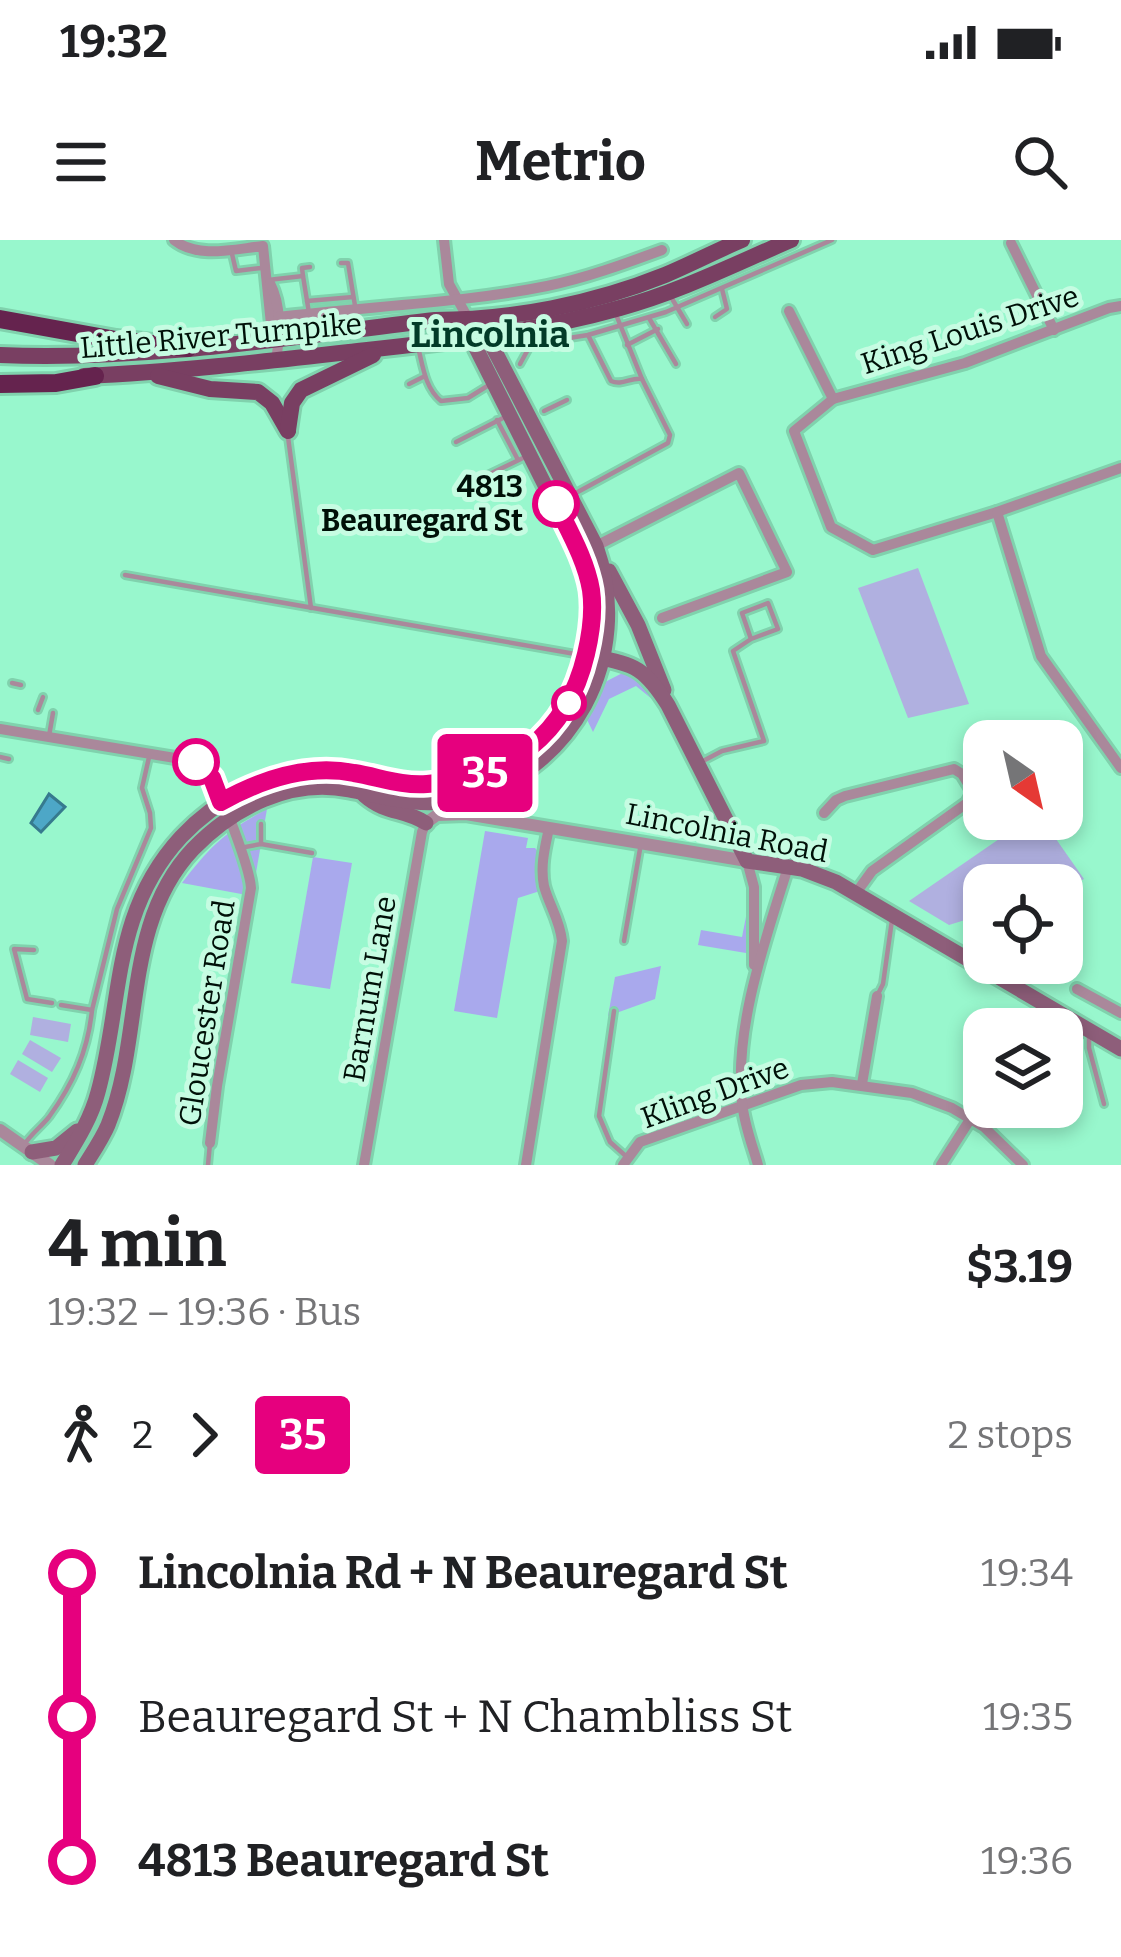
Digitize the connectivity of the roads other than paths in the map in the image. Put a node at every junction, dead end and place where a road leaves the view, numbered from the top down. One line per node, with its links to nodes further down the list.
1 (174, 240): 8 (street)
2 (444, 240): 15 (street)
3 (742, 240): 14 (main road, Little River Turnpike)
4 (790, 240): 13 (main road, Little River Turnpike)
5 (832, 240): 13 (lane)
6 (1012, 243): 29 (street)
7 (662, 245): 14 (street); 15 (street)
8 (230, 249): 11 (lane); 11 (street)
9 (341, 263): 16 (lane)
10 (310, 267): 12 (lane)
11 (267, 274): 12 (lane); 22 (street); 33 (street)
12 (303, 276): 18 (lane)
13 (726, 281): 14 (main road, Little River Turnpike); 21 (lane)
14 (670, 292): 23 (main road, Little River Turnpike); 24 (lane); 25 (main road, Little River Turnpike); 26 (lane)
15 (457, 300): 16 (street); 25 (street)
16 (354, 303): 18 (street); 27 (lane)
17 (1121, 306): 29 (street, King Louis Drive)
18 (308, 308): 22 (street)
19 (789, 311): 50 (street)
20 (0, 315): 36 (highway)
21 (715, 316)
22 (278, 317): 33 (street)
23 (617, 318): 24 (lane); 30 (lane); 31 (main road, Little River Turnpike); 35 (lane)
24 (649, 318): 28 (lane)
25 (469, 320): 27 (main road, Little River Turnpike); 32 (main road)
26 (687, 324)
27 (359, 329): 33 (main road, Little River Turnpike)
28 (658, 329): 35 (lane); 41 (lane)
29 (1054, 330): 50 (street, King Louis Drive)
30 (588, 335): 31 (lane); 46 (lane)
31 (526, 337): 32 (main road, Little River Turnpike); 40 (lane)
32 (479, 338): 34 (main road, Little River Turnpike); 47 (main road); 59 (main road)
33 (273, 339): 36 (main road, Little River Turnpike); 39 (street)
34 (418, 345): 37 (main road, Little River Turnpike); 45 (lane)
35 (627, 345): 46 (lane)
36 (188, 348): 38 (main road, Little River Turnpike)
37 (392, 348): 39 (main road, Little River Turnpike); 54 (main road)
38 (0, 355)
39 (276, 361): 42 (main road, Little River Turnpike)
40 (520, 364)
41 (676, 364)
42 (140, 373): 44 (main road, Little River Turnpike); 54 (main road)
43 (0, 375): 44 (main road, Little River Turnpike)
44 (95, 376): 49 (highway)
45 (425, 376): 47 (lane); 48 (lane)
46 (642, 380): 59 (lane)
47 (494, 382): 53 (main road)
48 (409, 383)
49 (0, 384)
50 (833, 399): 60 (street)
51 (567, 400): 52 (lane)
52 (544, 411)
53 (504, 417): 55 (lane); 56 (main road)
54 (288, 431): 63 (lane)
55 (456, 442)
56 (524, 457): 58 (lane); 66 (main road)
57 (1121, 468): 60 (street)
58 (475, 481)
59 (569, 496): 61 (main road)
60 (998, 512): 79 (street)
61 (596, 547): 64 (street); 66 (main road); 70 (main road)
62 (125, 575): 63 (lane)
63 (311, 608): 66 (lane)
64 (662, 619)
65 (752, 639): 65 (lane); 78 (lane)
66 (594, 657): 70 (main road); 80 (main road); 81 (main road)
67 (12, 683): 68 (lane)
68 (21, 685)
69 (43, 697): 71 (lane)
70 (668, 705): 78 (main road)
71 (38, 710)
72 (52, 713): 74 (lane)
73 (0, 730): 74 (street)
74 (49, 736): 75 (street)
75 (150, 753): 81 (street); 101 (lane)
76 (0, 757): 77 (lane)
77 (9, 759)
78 (698, 764): 90 (main road)
79 (1121, 768)
80 (362, 794): 81 (main road); 83 (main road)
81 (225, 810): 88 (street, Gloucester Road); 112 (main road); 121 (main road)
82 (824, 813): 92 (street)
83 (426, 823): 85 (street, Lincolnia Road); 123 (street, Barnum Lane)
84 (261, 824): 87 (lane)
85 (549, 828): 86 (street, Lincolnia Road); 124 (street)
86 (640, 843): 90 (street, Lincolnia Road); 94 (lane)
87 (262, 844): 88 (lane); 89 (lane)
88 (240, 848): 116 (street, Gloucester Road)
89 (312, 853)
90 (747, 861): 91 (main road, Lincolnia Road); 96 (street)
91 (788, 867): 92 (main road, Lincolnia Road); 96 (street)
92 (856, 893): 93 (main road, Lincolnia Road)
93 (893, 916): 98 (lane); 104 (main road, Lincolnia Road)
94 (624, 941)
95 (34, 950): 99 (lane)
96 (753, 985): 110 (street)
97 (1077, 988): 103 (street)
98 (877, 995): 106 (street)
99 (52, 1003)
100 (61, 1005): 101 (lane)
101 (92, 1010): 108 (lane)
102 (614, 1011): 118 (lane)
103 (1121, 1013)
104 (1088, 1030): 105 (main road, Lincolnia Road); 109 (lane)
105 (1121, 1048)
106 (862, 1084): 110 (street, Kling Drive); 111 (street, Kling Drive)
107 (53, 1091): 108 (lane)
108 (62, 1097): 117 (lane)
109 (1104, 1104)
110 (742, 1105): 118 (street, Kling Drive); 125 (street)
111 (963, 1114)
112 (88, 1121): 117 (main road); 120 (main road)
113 (965, 1128): 126 (street)
114 (982, 1128): 127 (street, Kling Drive)
115 (0, 1130): 117 (street)
116 (210, 1143): 122 (lane, Gloucester Road)
117 (27, 1149): 119 (street)
118 (626, 1161)
119 (50, 1165)
120 (62, 1165)
121 (86, 1165)
122 (208, 1165)
123 (364, 1165)
124 (526, 1165)
125 (758, 1165)
126 (941, 1165)
127 (1023, 1165)

